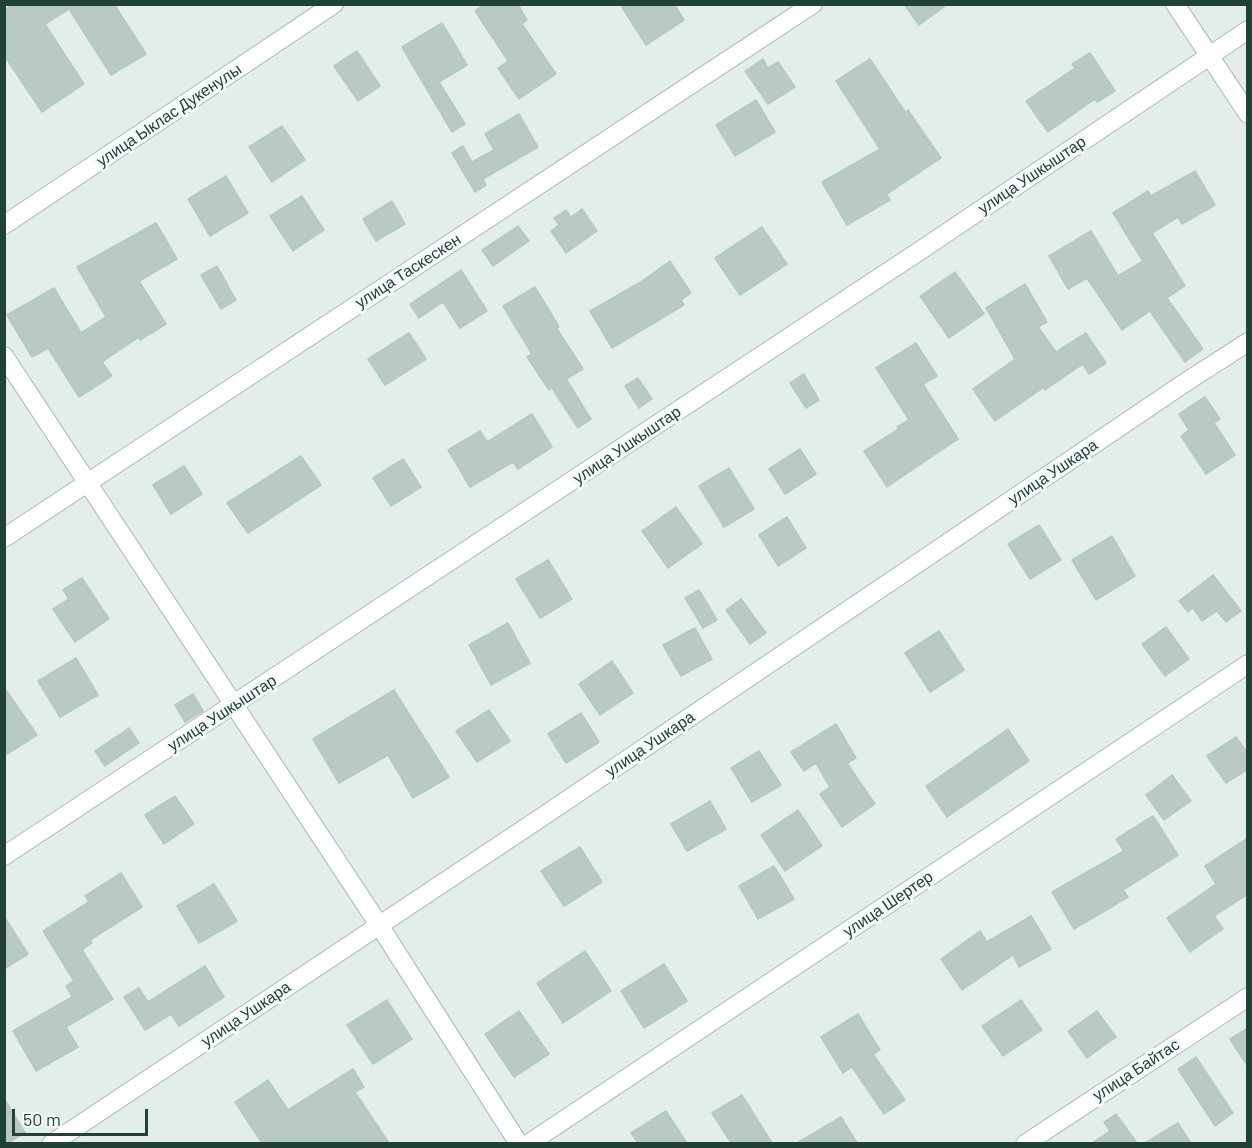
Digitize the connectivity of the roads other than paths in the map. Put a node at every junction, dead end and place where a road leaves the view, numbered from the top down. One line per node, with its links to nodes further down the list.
1 (334, 4): 7 (street, улица Ыклас Дукенулы)
2 (813, 4): 10 (street, улица Таскескен)
3 (1175, 4): 5 (street)
4 (1248, 30): 5 (street, улица Ушкыштар)
5 (1210, 55): 6 (street); 13 (street, улица Ушкыштар)
6 (1248, 114)
7 (4, 225)
8 (1248, 342): 15 (street, улица Ушкара)
9 (4, 356): 10 (street)
10 (88, 482): 11 (street, улица Таскескен); 13 (street)
11 (4, 538)
12 (1248, 664): 19 (street, улица Шертер)
13 (234, 705): 14 (street, улица Ушкыштар); 15 (street)
14 (4, 856)
15 (380, 925): 17 (street, улица Ушкара); 18 (street)
16 (1248, 997): 20 (street, улица Байтас)
17 (51, 1143)
18 (519, 1143)
19 (528, 1143)
20 (1025, 1143)

